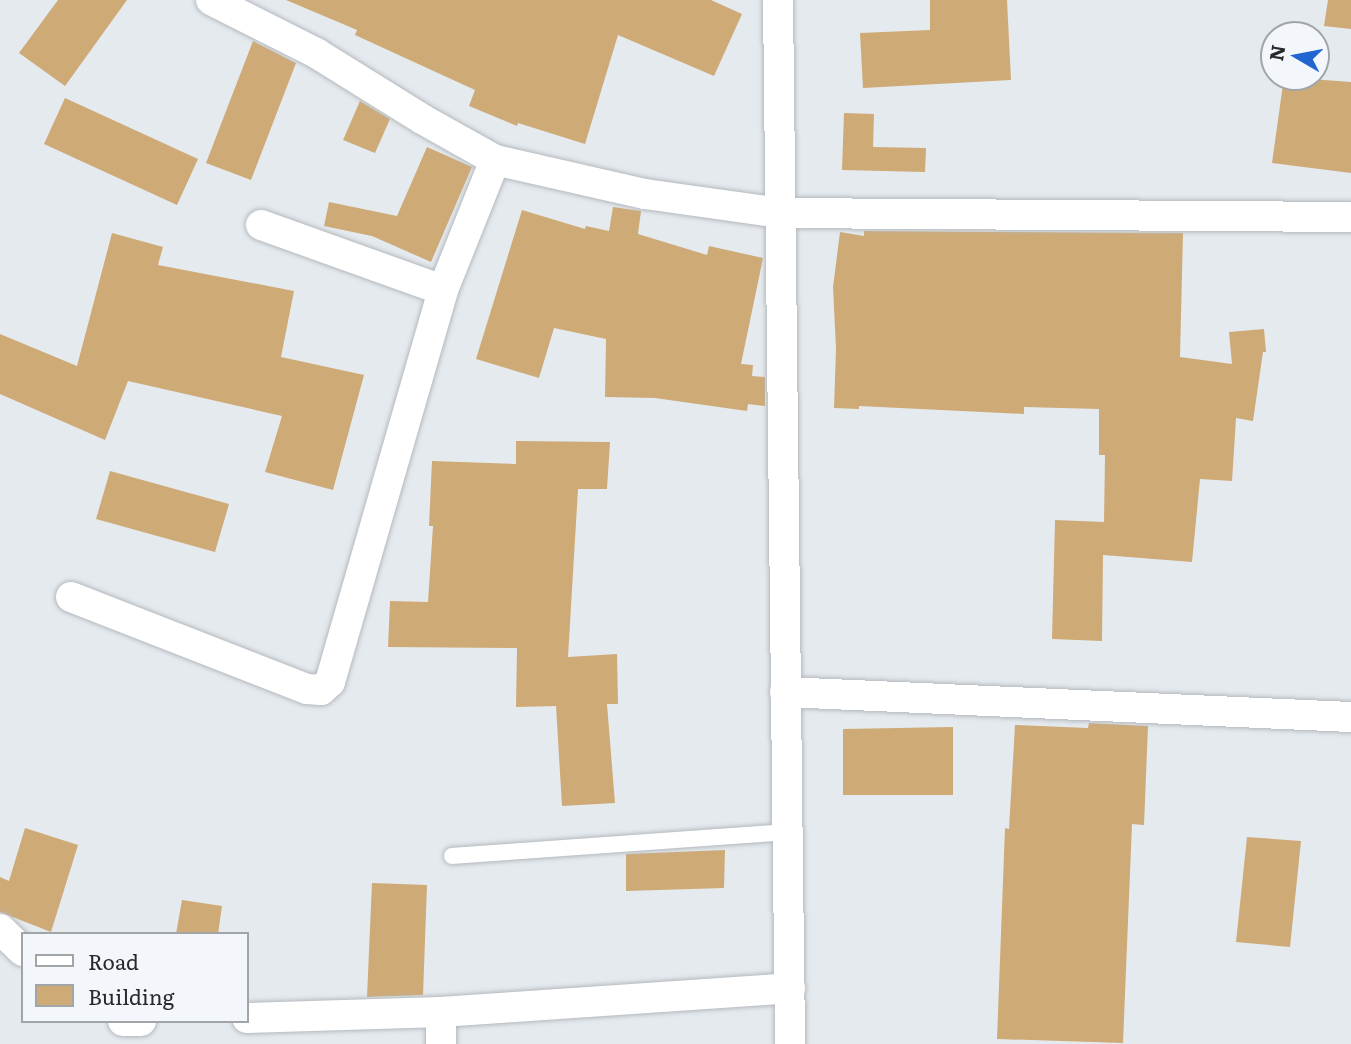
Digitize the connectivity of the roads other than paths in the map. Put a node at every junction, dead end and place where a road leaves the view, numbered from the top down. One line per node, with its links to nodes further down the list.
1 (211, 0): 3 (street)
2 (778, 0): 4 (street)
3 (495, 160): 4 (street); 7 (street)
4 (780, 213): 5 (street); 9 (street)
5 (1351, 217)
6 (261, 225): 7 (street)
7 (443, 290): 8 (street)
8 (71, 597)
9 (785, 692): 10 (street); 11 (street)
10 (1351, 717)
11 (788, 832): 12 (lane); 15 (street)
12 (452, 856)
13 (0, 929): 14 (street)
14 (21, 949)
15 (790, 988): 16 (street); 19 (street)
16 (441, 1012): 17 (street); 18 (street)
17 (248, 1018)
18 (441, 1044)
19 (790, 1044)

